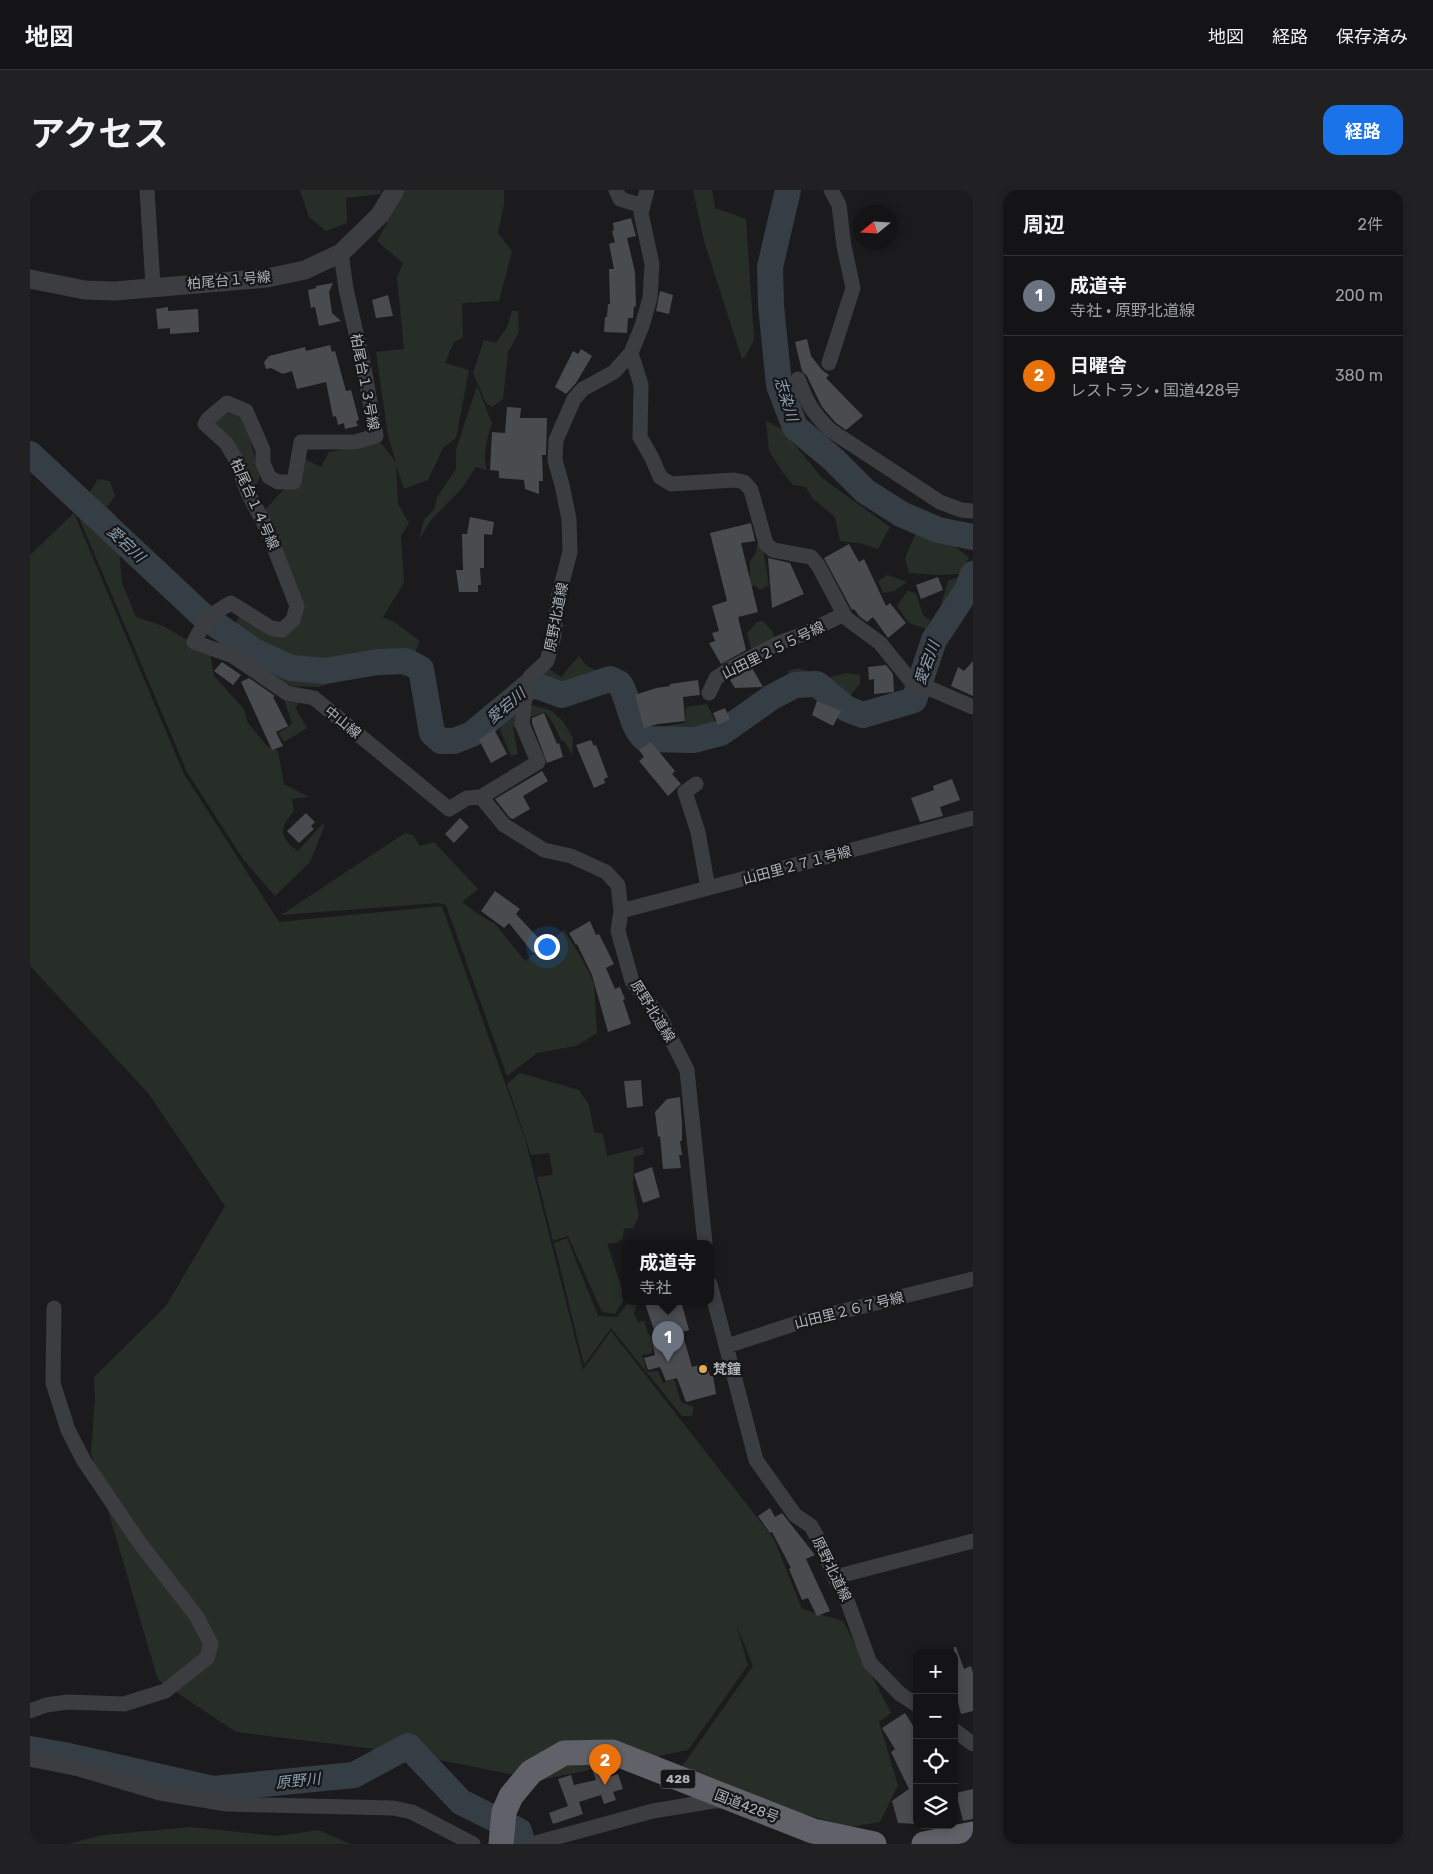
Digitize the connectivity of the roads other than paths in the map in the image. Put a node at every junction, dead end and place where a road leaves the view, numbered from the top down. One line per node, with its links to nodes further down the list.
1 (147, 190): 9 (street)
2 (394, 190): 7 (street, 柏尾台１号線)
3 (616, 190): 6 (street)
4 (647, 190): 6 (street, 原野北道線)
5 (831, 190): 11 (street)
6 (643, 206): 10 (street, 原野北道線)
7 (341, 253): 9 (street, 柏尾台１号線); 13 (street, 柏尾台１３号線)
8 (30, 279): 9 (street, 柏尾台１号線)
9 (153, 286)
10 (631, 353): 15 (street); 20 (street, 原野北道線)
11 (829, 363)
12 (798, 378): 14 (street)
13 (301, 442): 16 (street, 柏尾台１４号線)
14 (973, 511)
15 (844, 614): 17 (street, 山田里２５５号線); 18 (street)
16 (197, 635): 20 (street, 中山線)
17 (710, 693)
18 (973, 707)
19 (696, 784): 22 (street)
20 (481, 797): 23 (street, 原野北道線)
21 (973, 818): 22 (street, 山田里２７１号線)
22 (708, 888): 23 (street, 山田里２７１号線)
23 (621, 910): 24 (street, 原野北道線)
24 (705, 1240)
25 (973, 1280): 28 (street, 山田里２６７号線)
26 (714, 1299): 28 (street, 原野北道線)
27 (54, 1308): 32 (street)
28 (727, 1346): 30 (street, 原野北道線)
29 (973, 1541): 30 (street)
30 (835, 1577): 31 (street, 原野北道線)
31 (913, 1702)
32 (30, 1710)
33 (958, 1733): 34 (street)
34 (973, 1744)
35 (30, 1759): 39 (street)
36 (734, 1801): 38 (street); 40 (highway, 国道428号 / 428); 41 (highway, 国道428号 / 428)
37 (973, 1834): 42 (highway)
38 (536, 1843)
39 (473, 1844)
40 (501, 1844)
41 (874, 1844)
42 (924, 1844)

